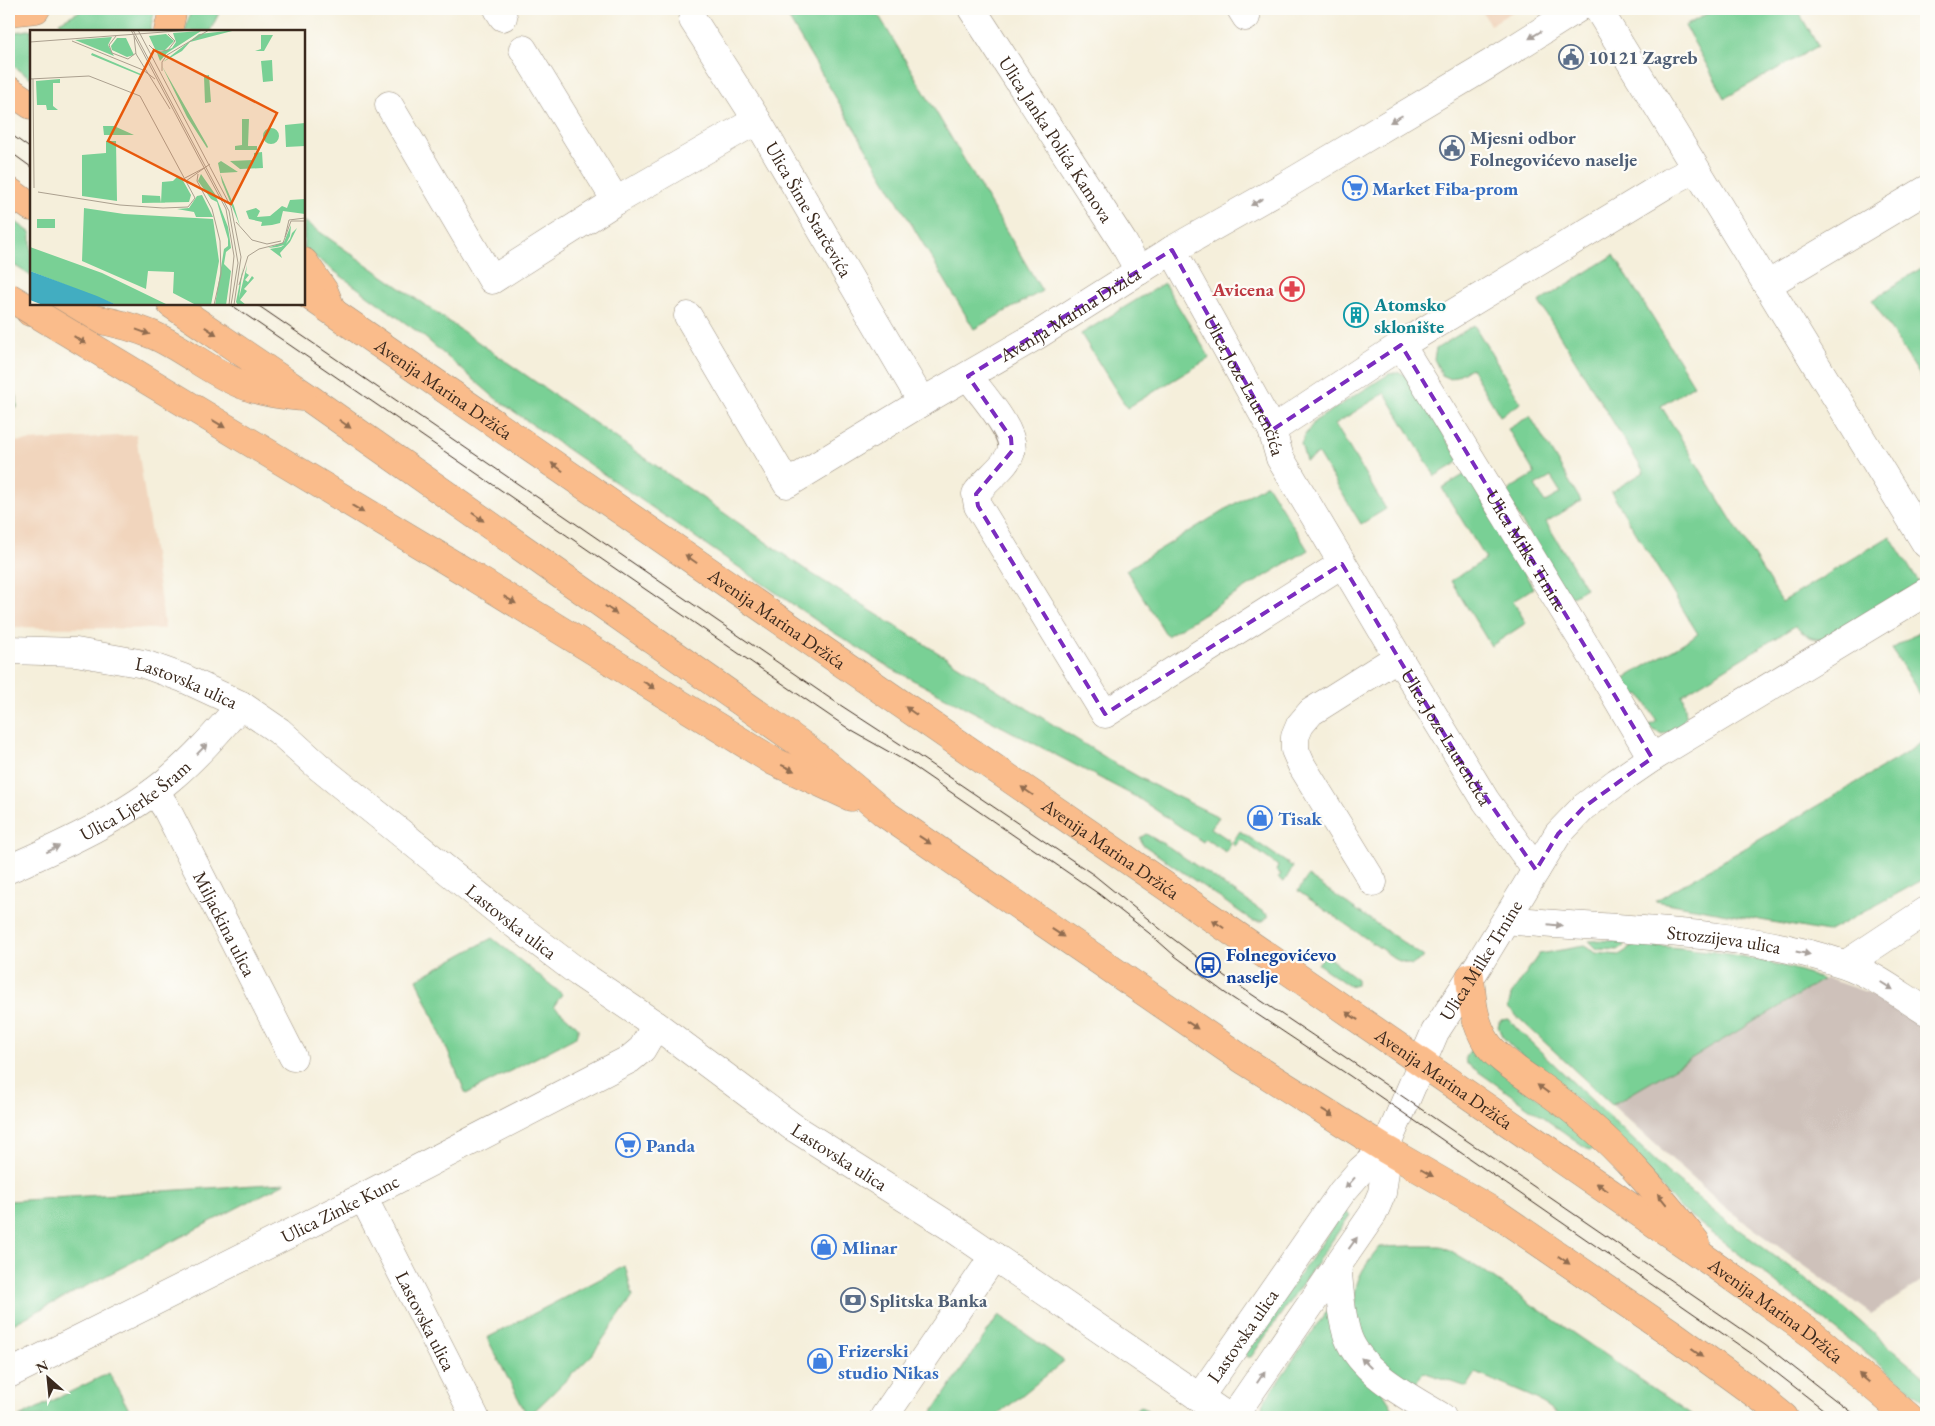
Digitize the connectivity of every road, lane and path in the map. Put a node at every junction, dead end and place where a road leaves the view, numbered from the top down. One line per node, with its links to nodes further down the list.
1 (36, 9): 6 (main road)
2 (173, 9): 8 (main road)
3 (972, 9): 21 (street, Ulica Janka Polića Kamova)
4 (1577, 9): 19 (street, one-way to 19)
5 (1598, 9): 14 (street)
6 (9, 12)
7 (693, 20): 13 (street, Ulica Šime Starčevića)
8 (168, 30)
9 (523, 49): 17 (street)
10 (9, 90): 11 (main road)
11 (30, 104)
12 (389, 105): 17 (street)
13 (757, 120): 17 (street); 32 (street, Ulica Šime Starčevića)
14 (1695, 169): 22 (street); 29 (street)
15 (1926, 190): 22 (street)
16 (9, 191): 18 (main road)
17 (616, 201)
18 (30, 206)
19 (1172, 250): 21 (street, Avenija Marina Držića); 33 (street, Ulica Joze Laurenčića)
20 (305, 263): 27 (main road)
21 (1139, 271): 30 (street, Avenija Marina Držića)
22 (1767, 285): 34 (street)
23 (305, 293): 27 (main road, Avenija Marina Držića)
24 (9, 296): 42 (main road, one-way to 42, bridge)
25 (172, 305): 31 (main road, one-way to 31)
26 (9, 311): 31 (main road, one-way to 31)
27 (332, 311): 53 (main road, Avenija Marina Držića, one-way to 27)
28 (688, 316): 32 (street, Avenija Marina Držića)
29 (1401, 345): 33 (street); 40 (street, Ulica Milke Trnine)
30 (968, 376): 32 (street, Avenija Marina Držića); 35 (street)
31 (309, 398): 42 (main road, one-way to 42)
32 (922, 402)
33 (1272, 430): 35 (street, Ulica Joze Laurenčića)
34 (1926, 544)
35 (1342, 564): 38 (street, Ulica Joze Laurenčića)
36 (1926, 592): 40 (street, Ulica Milke Trnine)
37 (9, 650): 39 (street, Lastovska ulica)
38 (1398, 657): 44 (street, Ulica Joze Laurenčića); 45 (street)
39 (241, 705): 41 (street, Ulica Ljerke Šram, one-way to 39); 51 (street, Lastovska ulica)
40 (1652, 758): 44 (street, Ulica Milke Trnine)
41 (155, 791): 43 (street, Ulica Ljerke Šram, one-way to 41); 52 (street, Miljackina ulica)
42 (884, 813): 54 (main road, one-way to 54)
43 (9, 869)
44 (1536, 870): 47 (street, Ulica Milke Trnine)
45 (1373, 882)
46 (1926, 911): 48 (street)
47 (1506, 920): 48 (street, Strozzijeva ulica, one-way to 48); 49 (street, Ulica Milke Trnine)
48 (1846, 964): 50 (street, Strozzijeva ulica, one-way to 50)
49 (1470, 977): 53 (street, Ulica Milke Trnine); 58 (main road, one-way to 49)
50 (1926, 1011)
51 (656, 1025): 55 (street, Ulica Zinke Kunc); 56 (street, Lastovska ulica)
52 (293, 1057)
53 (1421, 1063): 54 (street, Lastovska ulica); 58 (main road, Avenija Marina Držića, one-way to 53)
54 (1384, 1148): 57 (street, Lastovska ulica, one-way to 54); 61 (street, Lastovska ulica, one-way to 61); 68 (main road, one-way to 68)
55 (363, 1197): 59 (street, Ulica Zinke Kunc); 62 (street, Lastovska ulica)
56 (994, 1256): 61 (street, Lastovska ulica); 63 (street)
57 (1337, 1265): 60 (street, one-way to 57); 65 (street, Lastovska ulica, one-way to 57)
58 (1715, 1265): 69 (main road, Avenija Marina Držića, one-way to 58)
59 (9, 1374)
60 (1396, 1389): 66 (street); 67 (street)
61 (1200, 1398): 64 (street)
62 (475, 1417)
63 (884, 1417)
64 (1228, 1417)
65 (1233, 1417)
66 (1405, 1417)
67 (1442, 1417)
68 (1784, 1417)
69 (1910, 1417)

